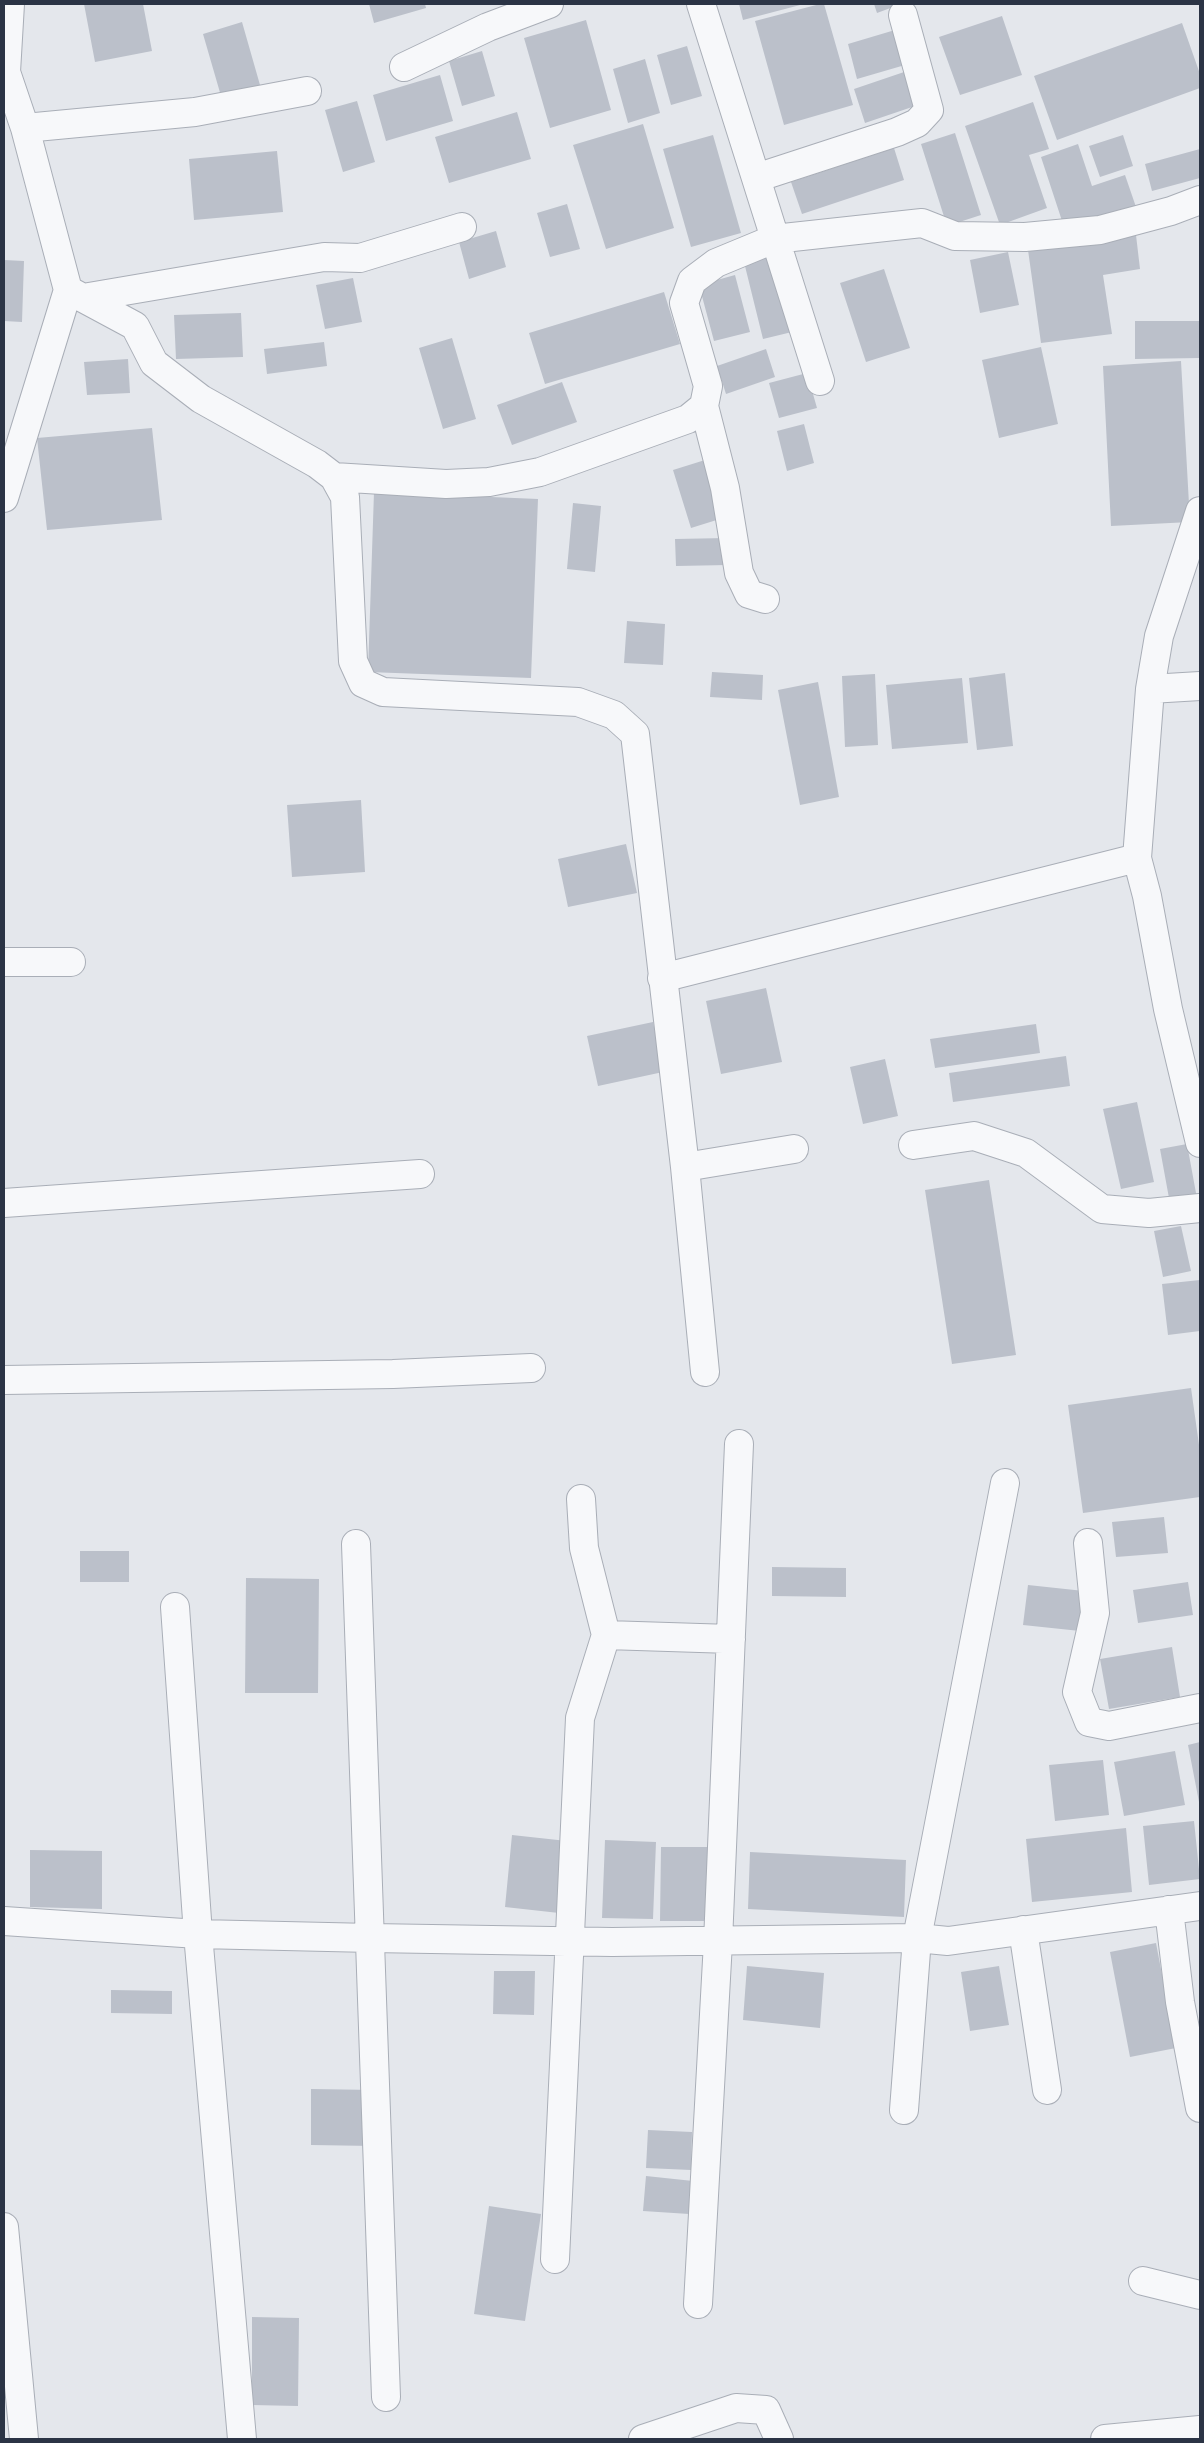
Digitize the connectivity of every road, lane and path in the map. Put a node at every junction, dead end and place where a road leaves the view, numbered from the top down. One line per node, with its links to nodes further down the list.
1 (10, 4): 7 (street)
2 (549, 4): 5 (street)
3 (702, 4): 8 (street)
4 (903, 15): 8 (street)
5 (404, 67)
6 (307, 91): 7 (street)
7 (25, 128): 12 (street)
8 (756, 178): 11 (street)
9 (1200, 200): 11 (street)
10 (462, 227): 12 (street)
11 (774, 239): 13 (street); 14 (street)
12 (75, 294): 15 (street); 16 (street)
13 (820, 381)
14 (704, 406): 15 (street); 18 (street)
15 (334, 477): 24 (street)
16 (4, 498)
17 (1200, 513): 20 (street)
18 (765, 599)
19 (1200, 686): 20 (street)
20 (1150, 689): 21 (street)
21 (1137, 858): 24 (street); 25 (street)
22 (4, 962): 23 (street)
23 (71, 962)
24 (662, 978): 28 (street)
25 (1200, 1142)
26 (913, 1144): 31 (street)
27 (794, 1148): 28 (street)
28 (685, 1167): 33 (street)
29 (420, 1174): 30 (street)
30 (4, 1203)
31 (1200, 1208)
32 (531, 1368): 34 (street)
33 (705, 1372)
34 (4, 1380)
35 (739, 1444): 42 (street)
36 (1005, 1483): 50 (street)
37 (581, 1500): 41 (street)
38 (1088, 1543): 43 (street)
39 (356, 1544): 49 (street)
40 (175, 1607): 48 (street)
41 (606, 1635): 42 (street); 51 (street)
42 (731, 1639): 52 (street)
43 (1200, 1708)
44 (1200, 1906): 45 (street)
45 (1169, 1910): 47 (street); 54 (street)
46 (4, 1921): 48 (street)
47 (1023, 1930): 50 (street); 53 (street)
48 (198, 1934): 49 (street); 64 (street)
49 (370, 1938): 51 (street); 61 (street)
50 (917, 1938): 52 (street); 55 (street)
51 (568, 1942): 52 (street); 57 (street)
52 (718, 1942): 60 (street)
53 (1047, 2090)
54 (1200, 2108)
55 (904, 2110)
56 (4, 2227): 63 (street)
57 (555, 2259)
58 (1142, 2281): 59 (street)
59 (1200, 2295)
60 (698, 2304)
61 (386, 2397)
62 (1200, 2430): 67 (street)
63 (24, 2439)
64 (242, 2439)
65 (643, 2439): 66 (street)
66 (779, 2439)
67 (1105, 2439)

